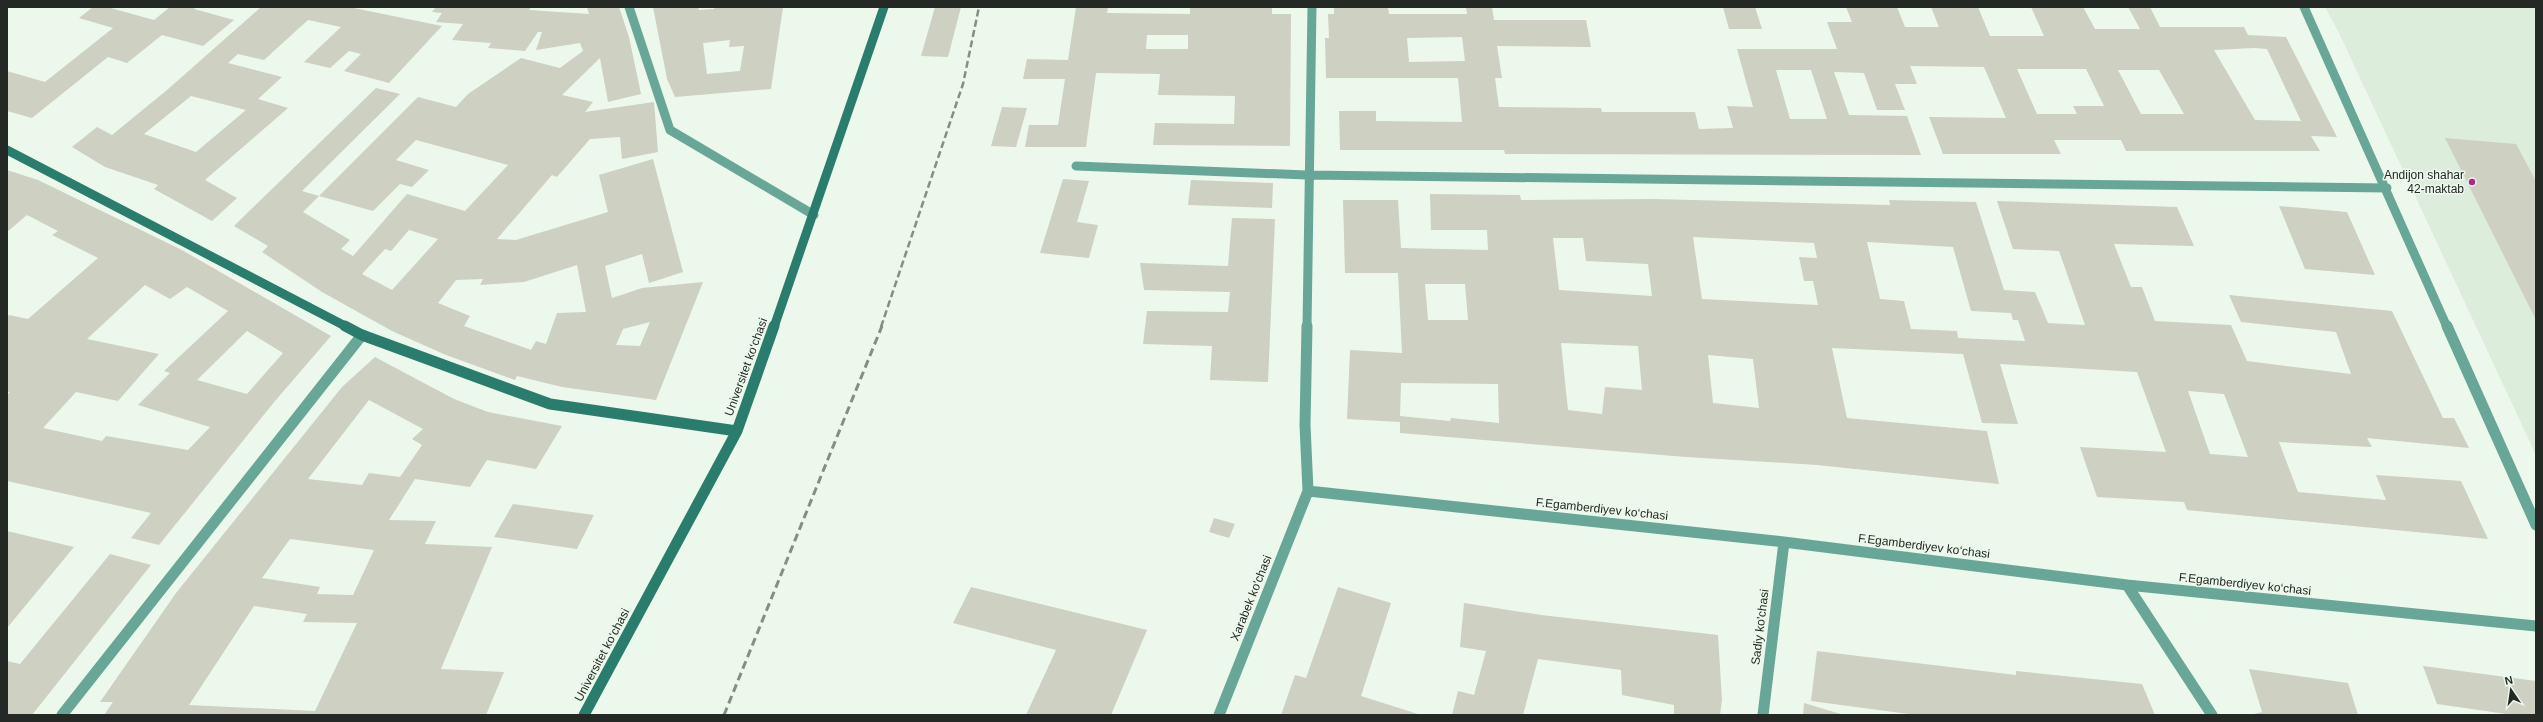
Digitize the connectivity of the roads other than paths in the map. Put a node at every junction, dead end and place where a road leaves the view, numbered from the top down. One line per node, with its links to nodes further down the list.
1 (629, 7): 9 (street)
2 (884, 7): 9 (street, Universitet kо‘chasi)
3 (1312, 7): 7 (street)
4 (2304, 7): 8 (street)
5 (7, 150): 10 (street)
6 (1076, 166): 7 (street)
7 (1307, 175): 8 (street); 12 (street)
8 (2387, 188): 13 (street)
9 (814, 215): 11 (street, Universitet kо‘chasi)
10 (362, 335): 11 (street); 17 (street)
11 (737, 431): 18 (street, Universitet kо‘chasi)
12 (1308, 491): 14 (street, F.Egamberdiyev kо‘chasi); 19 (street, Xarabek ko'chasi)
13 (2536, 525)
14 (1784, 542): 15 (street, F.Egamberdiyev kо‘chasi); 20 (street, Sadiy ko'chasi)
15 (2127, 585): 16 (street, F.Egamberdiyev kо‘chasi); 21 (street)
16 (2536, 626)
17 (62, 715)
18 (584, 715)
19 (1219, 715)
20 (1763, 715)
21 (2212, 715)

